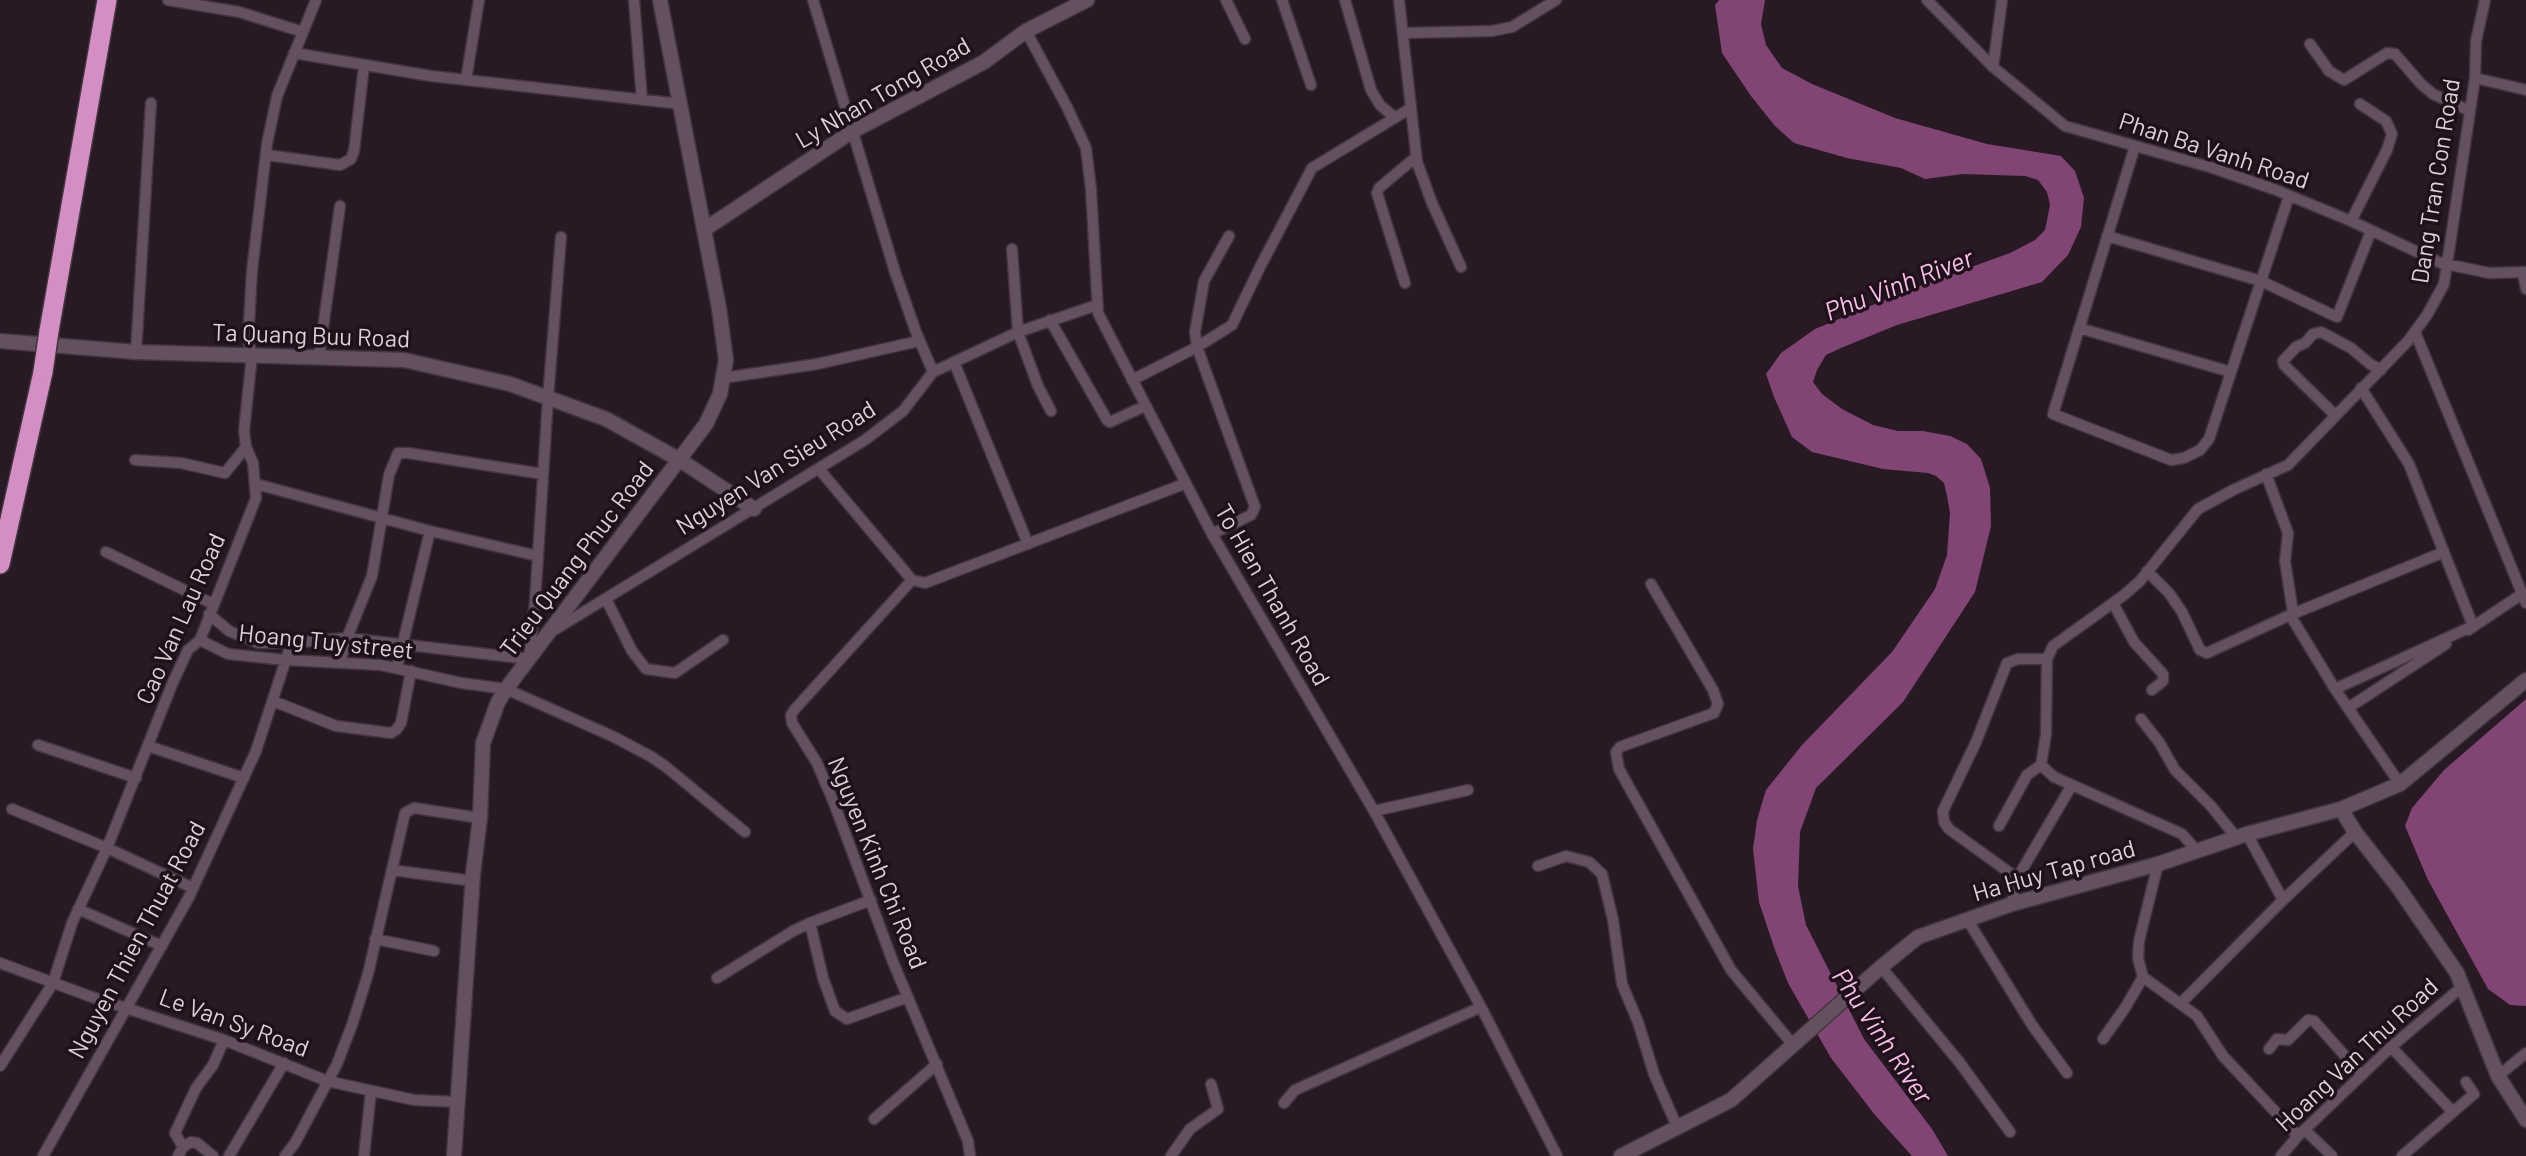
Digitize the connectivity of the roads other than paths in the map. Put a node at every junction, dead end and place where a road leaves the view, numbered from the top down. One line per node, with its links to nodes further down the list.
1 (107, 0): 93 (highway, bridge)
2 (168, 0): 18 (street)
3 (316, 0): 18 (street, Cao Van Lau Road)
4 (479, 0): 26 (street)
5 (634, 0): 29 (street)
6 (660, 0): 31 (street, Trieu Quang Phuc Road)
7 (813, 0): 36 (street)
8 (1087, 0): 17 (street, Ly Nhan Tong Road)
9 (1226, 0): 20 (street)
10 (1282, 0): 27 (street)
11 (1345, 0): 35 (street)
12 (1399, 0): 19 (street)
13 (1556, 0): 19 (street)
14 (1927, 0): 24 (street, Phan Ba Vanh Road)
15 (2002, 0): 24 (street)
16 (2485, 0): 25 (street, Dang Tran Con Road)
17 (1026, 31): 36 (street, Ly Nhan Tong Road); 55 (street, To Hien Thanh Road)
18 (303, 32): 22 (street, Cao Van Lau Road)
19 (1404, 33): 33 (street)
20 (1245, 39)
21 (2310, 44): 34 (street)
22 (295, 53): 23 (street); 38 (street, Cao Van Lau Road)
23 (364, 66): 26 (street); 38 (street)
24 (1993, 67): 37 (street, Phan Ba Vanh Road)
25 (2475, 78): 28 (street); 34 (street, Dang Tran Con Road)
26 (466, 80): 29 (street)
27 (1311, 85)
28 (2526, 90)
29 (642, 100): 31 (street)
30 (151, 103): 63 (street)
31 (681, 104): 43 (street, Trieu Quang Phuc Road)
32 (2360, 104): 42 (street)
33 (1411, 108): 35 (street); 39 (street)
34 (2470, 111): 49 (street, Dang Tran Con Road)
35 (1394, 117): 62 (street)
36 (853, 131): 43 (street, Ly Nhan Tong Road); 61 (street)
37 (2135, 146): 40 (street, Phan Ba Vanh Road); 46 (street)
38 (267, 155): 64 (street, Cao Van Lau Road)
39 (1416, 157): 50 (street); 53 (street)
40 (2290, 196): 42 (street, Phan Ba Vanh Road); 52 (street)
41 (340, 206): 65 (street)
42 (2351, 221): 44 (street, Phan Ba Vanh Road)
43 (705, 229): 70 (street, Trieu Quang Phuc Road)
44 (2371, 231): 49 (street, Phan Ba Vanh Road); 52 (street)
45 (1229, 236): 62 (street)
46 (2108, 236): 52 (street); 57 (street)
47 (561, 237): 73 (street)
48 (1012, 249): 58 (street)
49 (2446, 264): 51 (street, Phan Ba Vanh Road); 59 (street, Dang Tran Con Road)
50 (1461, 267)
51 (2525, 272): 54 (street)
52 (2261, 281): 69 (street)
53 (1405, 283)
54 (2526, 289)
55 (1097, 305): 56 (street, Nguyen Van Sieu Road); 71 (street, To Hien Thanh Road)
56 (1050, 320): 58 (street, Nguyen Van Sieu Road); 74 (street)
57 (2079, 328): 69 (street); 69 (street)
58 (1018, 332): 66 (street, Nguyen Van Sieu Road); 75 (street)
59 (2415, 332): 67 (street, Dang Tran Con Road); 98 (street)
60 (0, 341): 63 (street, Ta Quang Buu Road)
61 (919, 341): 68 (street); 70 (street)
62 (1197, 347): 71 (street); 88 (street)
63 (136, 352): 64 (street, Ta Quang Buu Road)
64 (252, 355): 65 (street, Ta Quang Buu Road); 77 (street, Cao Van Lau Road)
65 (320, 357): 73 (street, Ta Quang Buu Road)
66 (954, 362): 68 (street, Nguyen Van Sieu Road); 89 (street)
67 (2381, 370): 72 (street, Dang Tran Con Road); 76 (street)
68 (933, 372): 80 (street, Nguyen Van Sieu Road)
69 (2231, 372)
70 (723, 378): 79 (street, Trieu Quang Phuc Road)
71 (1132, 380): 74 (street, To Hien Thanh Road)
72 (2361, 388): 76 (street, Dang Tran Con Road); 91 (street)
73 (548, 398): 79 (street, Ta Quang Buu Road); 81 (street)
74 (1145, 406): 84 (street, To Hien Thanh Road)
75 (1051, 411)
76 (2335, 415): 82 (street, Dang Tran Con Road)
77 (246, 447): 78 (street); 83 (street, Cao Van Lau Road)
78 (135, 460)
79 (680, 460): 85 (street, Ta Quang Buu Road); 103 (street, Trieu Quang Phuc Road)
80 (819, 469): 85 (street, Nguyen Van Sieu Road); 95 (street)
81 (543, 474): 86 (street); 92 (street)
82 (2266, 474): 94 (street, Dang Tran Con Road); 101 (street)
83 (256, 484): 86 (street); 100 (street, Cao Van Lau Road)
84 (1184, 484): 88 (street, To Hien Thanh Road); 89 (street)
85 (754, 509): 97 (street, Nguyen Van Sieu Road)
86 (383, 519): 87 (street); 104 (street)
87 (430, 531): 92 (street); 108 (street)
88 (1212, 534): 132 (street, To Hien Thanh Road)
89 (1028, 544): 95 (street)
90 (106, 552): 100 (street)
91 (2444, 552): 101 (street); 102 (street)
92 (538, 556): 109 (street)
93 (0, 564)
94 (2147, 571): 99 (street, Dang Tran Con Road); 101 (street)
95 (912, 580): 146 (street, Nguyen Kinh Chi Road)
96 (1651, 584): 167 (street)
97 (606, 599): 103 (street, Nguyen Van Sieu Road); 106 (street)
98 (2524, 599): 102 (street)
99 (2113, 603): 110 (street, Dang Tran Con Road); 118 (street)
100 (211, 609): 105 (street, Cao Van Lau Road); 107 (street)
101 (2292, 614): 116 (street)
102 (2473, 626): 116 (street); 120 (street)
103 (549, 633): 109 (street, Trieu Quang Phuc Road)
104 (346, 638): 107 (street); 108 (street); 112 (street)
105 (200, 640): 111 (street, Hoang Tuy street); 123 (street, Cao Van Lau Road)
106 (723, 640)
107 (289, 643): 111 (street, Nguyen Thien Thuat Road)
108 (401, 645): 109 (street); 113 (street)
109 (529, 659): 117 (street, Trieu Quang Phuc Road)
110 (2047, 659): 124 (street); 143 (street)
111 (286, 660): 112 (street, Hoang Tuy street); 119 (street, Nguyen Thien Thuat Road)
112 (340, 663): 113 (street, Hoang Tuy street)
113 (397, 667): 114 (street, Hoang Tuy street)
114 (411, 671): 117 (street, Hoang Tuy street); 119 (street)
115 (2526, 680): 127 (street, Ha Huy Tap road)
116 (2335, 688): 120 (street)
117 (506, 689): 133 (street, Trieu Quang Phuc Road); 135 (street, Hoang Tuy street)
118 (2152, 690)
119 (273, 701): 126 (street, Nguyen Thien Thuat Road)
120 (2348, 708): 127 (street)
121 (2141, 719): 137 (street)
122 (38, 745): 125 (street)
123 (148, 746): 125 (street, Cao Van Lau Road); 126 (street)
124 (2041, 765): 128 (street); 134 (street)
125 (136, 778): 138 (street, Cao Van Lau Road)
126 (244, 778): 145 (street, Nguyen Thien Thuat Road)
127 (2400, 784): 131 (street, Ha Huy Tap road)
128 (2072, 785): 139 (street); 143 (street)
129 (1468, 790): 132 (street)
130 (12, 809): 138 (street)
131 (2341, 809): 136 (street); 137 (street, Ha Huy Tap road)
132 (1374, 811): 163 (street, To Hien Thanh Road)
133 (480, 818): 142 (street); 144 (street, Trieu Quang Phuc Road)
134 (1999, 826)
135 (745, 831)
136 (2355, 832): 147 (street); 160 (street)
137 (2242, 836): 139 (street, Ha Huy Tap road); 147 (street)
138 (107, 848): 145 (street); 149 (street, Cao Van Lau Road)
139 (2196, 850): 140 (street, Ha Huy Tap road)
140 (2158, 864): 148 (street, Ha Huy Tap road); 157 (street)
141 (1538, 866): 186 (street)
142 (392, 870): 144 (street); 152 (street)
143 (2017, 878): 148 (street)
144 (473, 881): 181 (street, Trieu Quang Phuc Road)
145 (194, 888): 153 (street, Nguyen Thien Thuat Road)
146 (871, 900): 151 (street); 161 (street, Nguyen Kinh Chi Road)
147 (2283, 900): 162 (street)
148 (2012, 904): 150 (street, Ha Huy Tap road)
149 (78, 909): 153 (street); 159 (street, Cao Van Lau Road)
150 (1967, 919): 156 (street, Ha Huy Tap road); 174 (street)
151 (810, 923): 158 (street); 161 (street)
152 (375, 939): 154 (street); 177 (street)
153 (162, 946): 164 (street, Nguyen Thien Thuat Road)
154 (434, 951)
155 (0, 963): 159 (street, Le Van Sy Road)
156 (1881, 967): 167 (street, Ha Huy Tap road); 187 (street)
157 (2143, 977): 162 (street); 165 (street)
158 (717, 978)
159 (53, 983): 164 (street, Le Van Sy Road); 173 (street, Cao Van Lau Road)
160 (2463, 986): 168 (street, Hoang Van Thu Road); 176 (street)
161 (908, 997): 172 (street, Nguyen Kinh Chi Road)
162 (2181, 1003): 188 (street)
163 (1481, 1007): 182 (street); 198 (street, To Hien Thanh Road)
164 (129, 1008): 166 (street, Le Van Sy Road); 190 (street, Nguyen Thien Thuat Road)
165 (2103, 1039)
166 (224, 1040): 171 (street, Le Van Sy Road); 189 (street)
167 (1794, 1046): 186 (street, Ha Huy Tap road)
168 (2391, 1047): 175 (street, Hoang Van Thu Road); 183 (street)
169 (2269, 1049): 175 (street)
170 (2526, 1053): 176 (street)
171 (284, 1063): 177 (street, Le Van Sy Road); 192 (street)
172 (937, 1064): 184 (street); 196 (street, Nguyen Kinh Chi Road)
173 (0, 1066)
174 (2067, 1073)
175 (2362, 1075): 188 (street, Hoang Van Thu Road)
176 (2498, 1076): 185 (street)
177 (327, 1081): 180 (street, Le Van Sy Road); 193 (street)
178 (2466, 1082): 183 (street)
179 (1211, 1084): 197 (street)
180 (371, 1091): 181 (street, Le Van Sy Road); 194 (street)
181 (458, 1101): 195 (street, Trieu Quang Phuc Road)
182 (1284, 1103)
183 (2453, 1112): 202 (street)
184 (873, 1119)
185 (2526, 1120)
186 (1678, 1129): 199 (street, Ha Huy Tap road)
187 (2010, 1132)
188 (2302, 1133): 200 (street, Hoang Van Thu Road); 201 (street)
189 (180, 1152): 191 (street)
190 (43, 1156)
191 (213, 1156)
192 (229, 1156)
193 (285, 1156)
194 (364, 1156)
195 (454, 1156)
196 (971, 1156)
197 (1171, 1156)
198 (1557, 1156)
199 (1621, 1156)
200 (2281, 1156)
201 (2332, 1156)
202 (2402, 1156)

